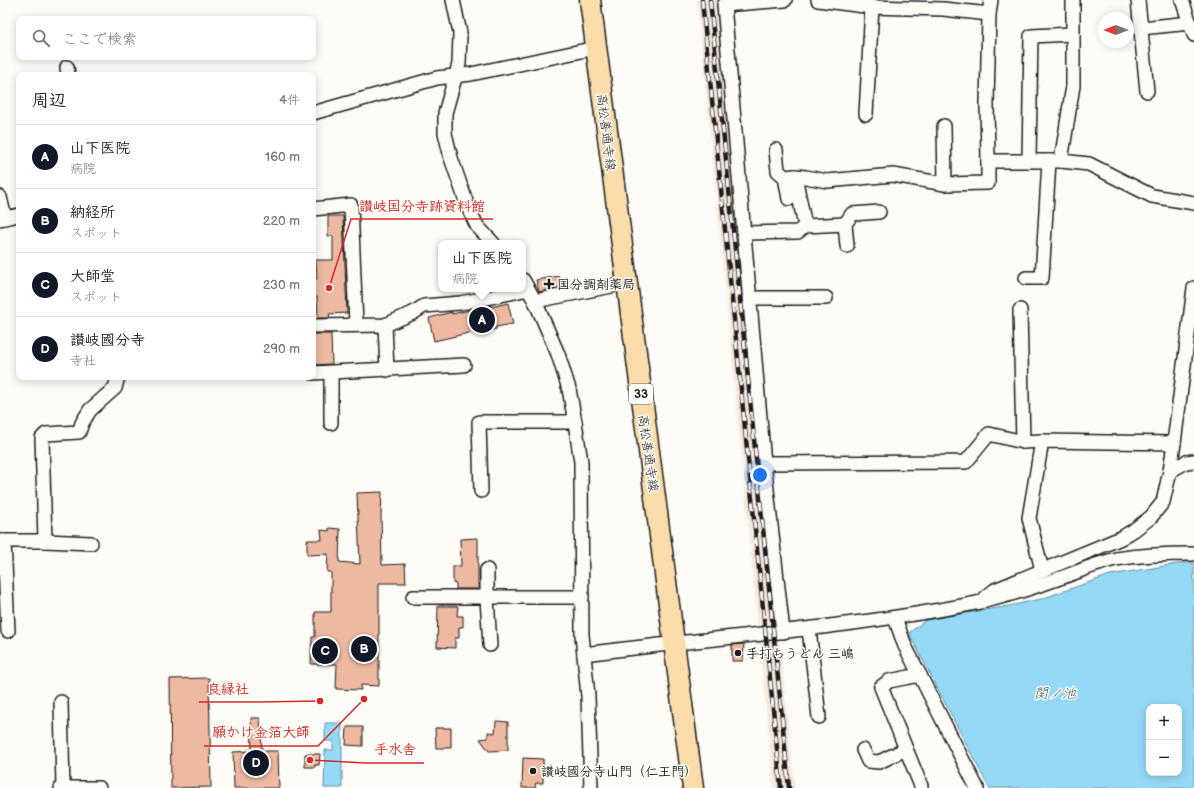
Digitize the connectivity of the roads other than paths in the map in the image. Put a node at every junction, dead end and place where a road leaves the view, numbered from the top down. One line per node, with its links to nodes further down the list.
1 (453, 0): 17 (street)
2 (590, 0): 16 (main road, 高松善通寺線 / 33)
3 (785, 0): 37 (street)
4 (818, 0): 10 (street)
5 (991, 0): 11 (street)
6 (1073, 0): 14 (street)
7 (1138, 0): 13 (street)
8 (1182, 0): 12 (street)
9 (954, 5): 10 (street); 11 (street)
10 (872, 7): 20 (street)
11 (989, 14): 23 (street)
12 (1190, 23): 13 (street); 15 (street)
13 (1141, 28): 18 (street)
14 (1073, 34): 24 (street); 25 (street)
15 (1194, 36)
16 (596, 48): 17 (street); 41 (main road, 高松善通寺線 / 33)
17 (455, 75): 19 (street); 38 (street)
18 (1147, 91)
19 (316, 112)
20 (866, 114)
21 (944, 126): 27 (street)
22 (776, 150): 26 (street)
23 (988, 161): 24 (street); 27 (street)
24 (1029, 161): 25 (street)
25 (1055, 161): 30 (street); 40 (street)
26 (790, 176): 27 (street); 29 (street); 36 (street)
27 (945, 184)
28 (0, 197): 34 (street)
29 (789, 199)
30 (1194, 203)
31 (316, 209): 49 (street)
32 (879, 212): 35 (street)
33 (16, 216): 34 (street)
34 (2, 219)
35 (845, 224): 36 (street); 39 (street)
36 (805, 226): 37 (street)
37 (744, 232): 45 (street)
38 (490, 240)
39 (847, 246)
40 (1026, 278)
41 (627, 283): 47 (street); 80 (main road, 高松善通寺線 / 33)
42 (526, 284): 47 (street)
43 (1194, 288): 61 (street)
44 (504, 292): 50 (street)
45 (750, 298): 46 (street); 63 (street)
46 (826, 298)
47 (535, 301): 57 (street)
48 (1020, 310): 59 (street)
49 (356, 325): 50 (street); 51 (street)
50 (385, 325): 53 (street)
51 (316, 326)
52 (464, 365): 53 (street)
53 (387, 370): 55 (street)
54 (316, 373): 55 (street)
55 (331, 373): 58 (street)
56 (117, 380): 67 (street)
57 (576, 422): 65 (street); 73 (street)
58 (331, 423)
59 (1023, 442): 60 (street); 63 (street)
60 (1042, 442): 61 (street); 71 (street)
61 (1174, 443): 64 (street)
62 (1194, 461): 64 (street)
63 (764, 463): 79 (street)
64 (1170, 471): 71 (street)
65 (482, 491)
66 (2, 541): 67 (street); 78 (street)
67 (45, 541): 68 (street)
68 (91, 543)
69 (1194, 554): 75 (street)
70 (488, 570): 74 (street)
71 (1042, 570): 75 (street)
72 (413, 597): 74 (street)
73 (582, 597): 74 (street); 82 (street)
74 (487, 598): 81 (street)
75 (978, 602): 76 (street)
76 (895, 618): 77 (street); 83 (street)
77 (809, 629): 79 (street); 85 (street)
78 (8, 631)
79 (783, 632): 80 (street)
80 (674, 643): 82 (street); 92 (main road, 高松善通寺線 / 33)
81 (490, 645)
82 (584, 654): 91 (street)
83 (920, 675): 86 (street); 93 (street)
84 (62, 702): 89 (street)
85 (819, 717)
86 (906, 749): 87 (street); 88 (street)
87 (863, 750)
88 (921, 786)
89 (62, 788): 90 (street)
90 (98, 788)
91 (591, 788)
92 (694, 788)
93 (977, 788)

